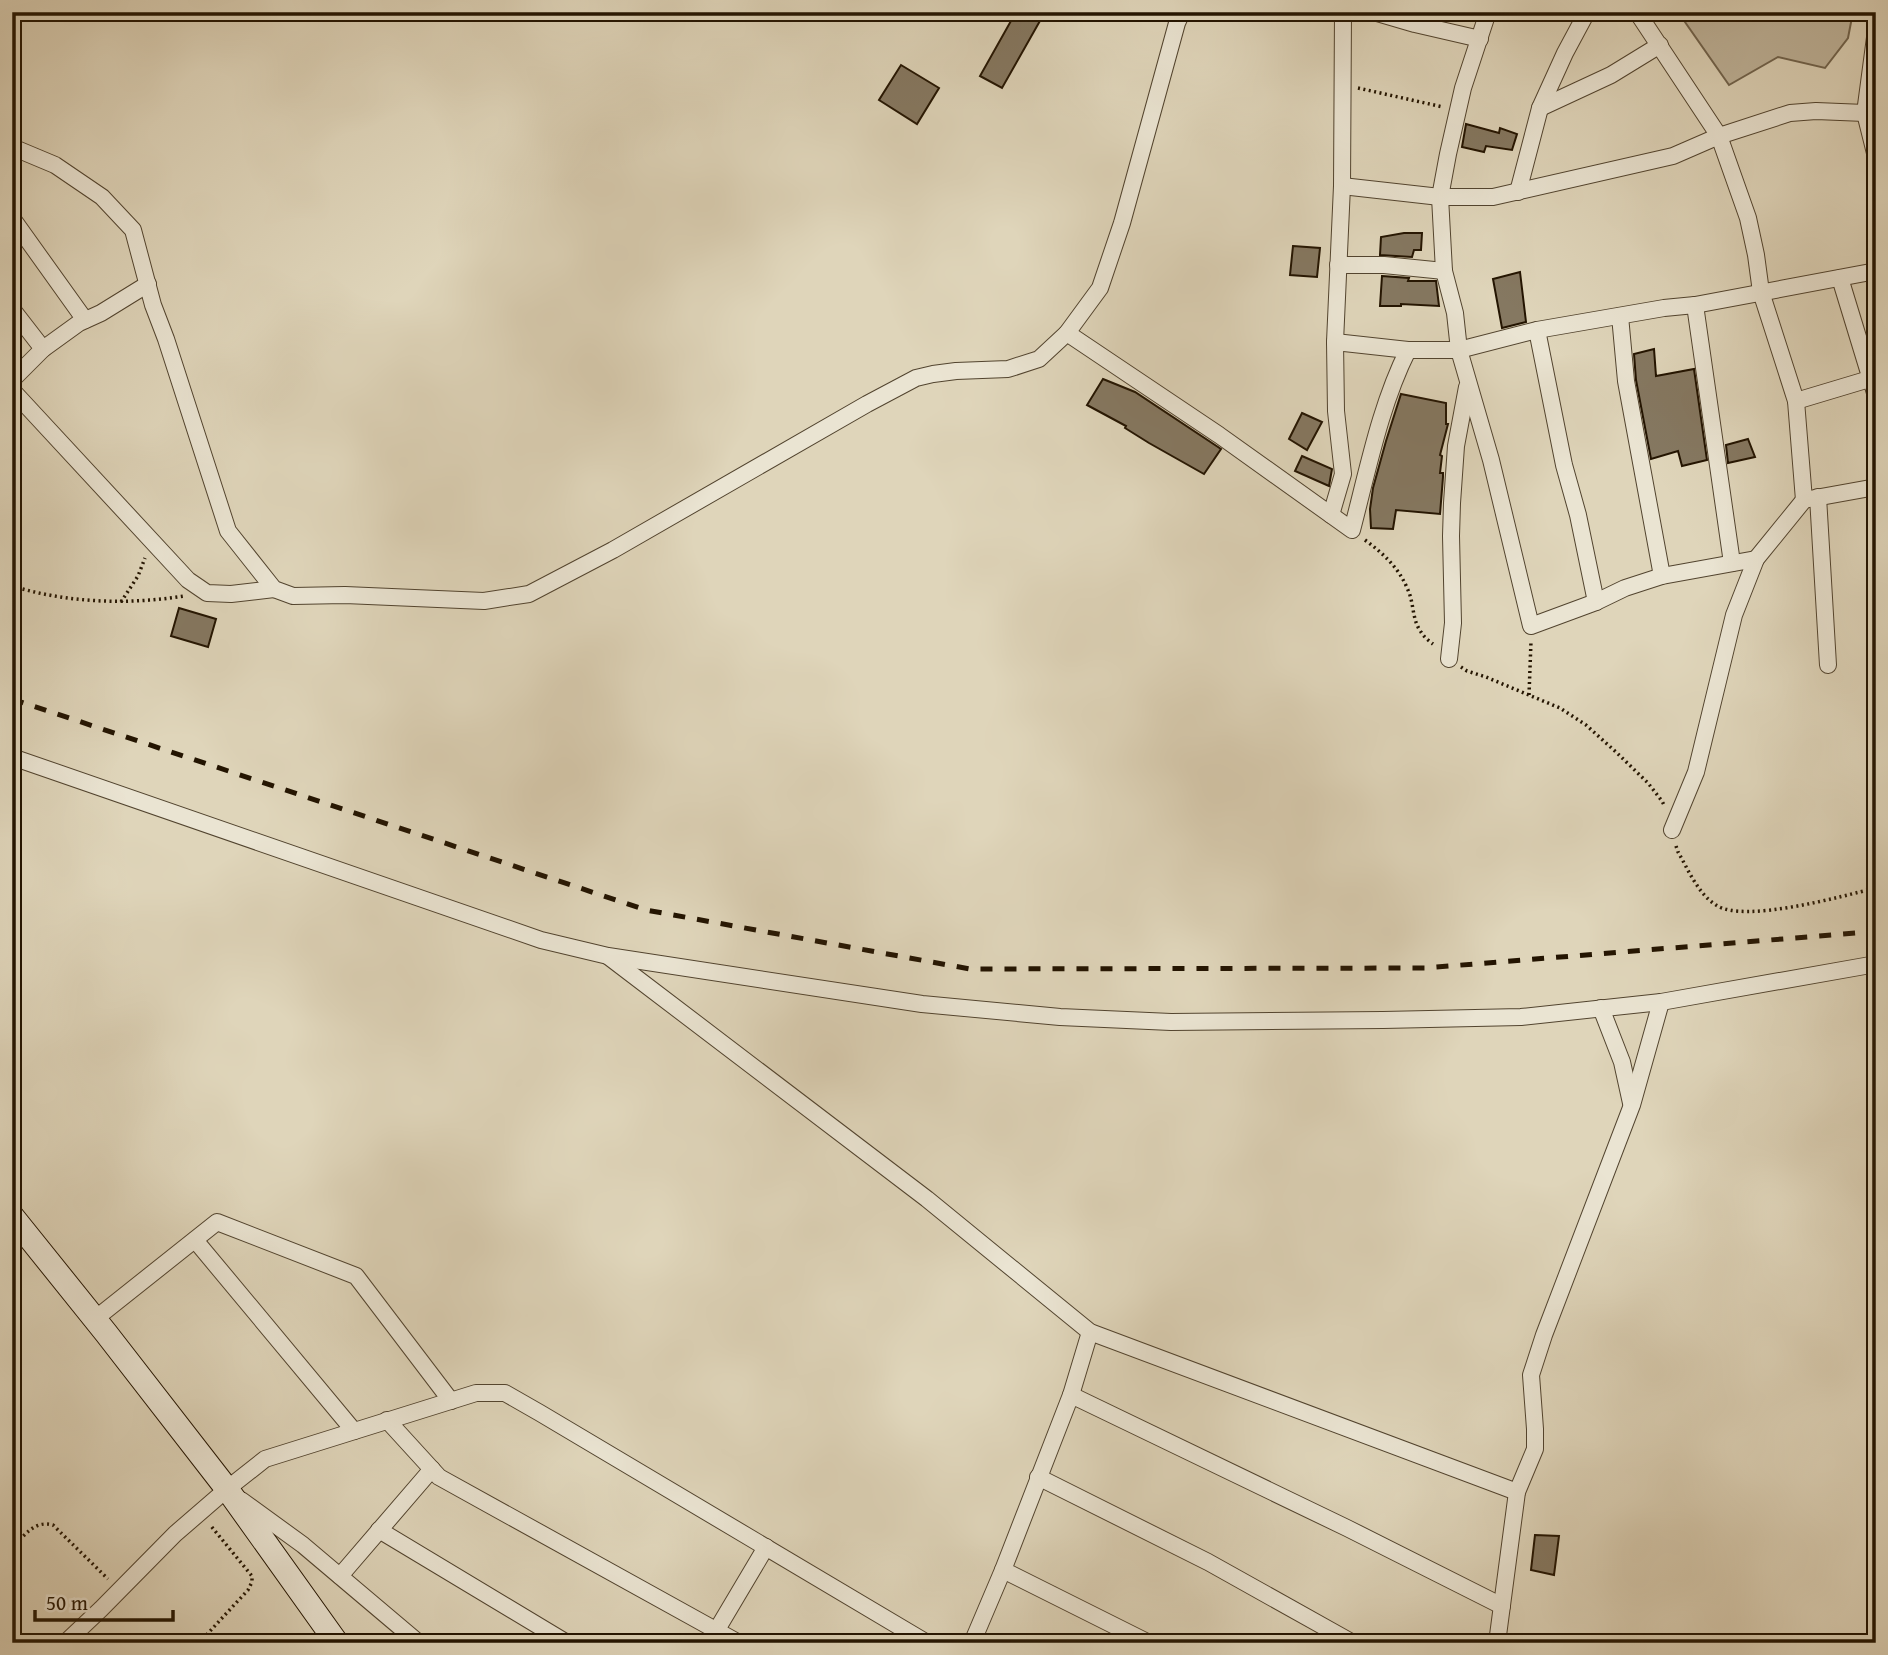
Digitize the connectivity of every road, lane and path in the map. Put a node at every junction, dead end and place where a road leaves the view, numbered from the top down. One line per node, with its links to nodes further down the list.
1 (1182, 12): 32 (street)
2 (1343, 12): 10 (street)
3 (1374, 12): 8 (street)
4 (1488, 12): 8 (street)
5 (1587, 12): 11 (street)
6 (1637, 12): 9 (street)
7 (1876, 30): 13 (street)
8 (1480, 39): 12 (street)
9 (1660, 45): 11 (street); 14 (street)
10 (1342, 85): 12 (path); 17 (street)
11 (1540, 108): 18 (street)
12 (1457, 110): 19 (street)
13 (1865, 113): 14 (street); 16 (street)
14 (1718, 135): 18 (street); 26 (street)
15 (12, 147): 25 (street)
16 (1876, 157)
17 (1342, 186): 19 (street); 21 (street)
18 (1518, 192): 19 (street)
19 (1440, 197): 22 (street)
20 (12, 218): 30 (street)
21 (1338, 265): 22 (street); 33 (street)
22 (1444, 271): 36 (street)
23 (1876, 271): 24 (street)
24 (1840, 278): 26 (street); 37 (street)
25 (148, 284): 30 (street); 52 (street)
26 (1761, 292): 27 (street); 42 (street)
27 (1695, 305): 29 (street); 49 (street)
28 (12, 309): 34 (street)
29 (1620, 316): 31 (street); 50 (street)
30 (85, 320): 34 (street)
31 (1537, 330): 36 (street); 55 (street)
32 (1067, 333): 45 (street); 52 (street)
33 (1335, 342): 35 (street); 45 (street)
34 (43, 349): 38 (street)
35 (1409, 350): 36 (street); 46 (street)
36 (1459, 350): 39 (street)
37 (1873, 378): 41 (street); 42 (street)
38 (12, 380)
39 (1468, 382): 56 (street); 57 (street)
40 (12, 390): 47 (street)
41 (1876, 396)
42 (1796, 401): 44 (street)
43 (1876, 487): 44 (street)
44 (1811, 499): 48 (street); 58 (street)
45 (1331, 515): 46 (street)
46 (1352, 530): 57 (path)
47 (150, 538): 53 (street); 54 (path)
48 (1756, 559): 49 (street); 61 (street)
49 (1732, 563): 50 (street)
50 (1662, 576): 55 (street)
51 (12, 586): 54 (path)
52 (274, 589): 53 (street)
53 (207, 593): 54 (path)
54 (121, 602)
55 (1596, 602): 56 (street)
56 (1531, 626): 59 (path)
57 (1449, 659): 59 (path)
58 (1828, 665)
59 (1529, 695): 61 (path)
60 (12, 757): 63 (street)
61 (1672, 830): 62 (path)
62 (1876, 888)
63 (607, 956): 66 (street); 71 (street)
64 (1876, 964): 65 (street)
65 (1661, 1002): 66 (street); 67 (street)
66 (1601, 1008): 67 (street)
67 (1632, 1105): 79 (street)
68 (12, 1216): 70 (street)
69 (195, 1240): 70 (street); 73 (street); 75 (street)
70 (95, 1319): 78 (street)
71 (1090, 1332): 72 (street); 79 (street)
72 (1071, 1395): 77 (street); 87 (street)
73 (451, 1401): 74 (street); 82 (street)
74 (387, 1420): 75 (street); 76 (street)
75 (354, 1431): 78 (street)
76 (432, 1469): 81 (street); 88 (street)
77 (1038, 1477): 84 (street); 98 (street)
78 (227, 1489): 80 (street); 85 (street); 91 (street)
79 (1517, 1492): 87 (street)
80 (200, 1512): 86 (street); 90 (path)
81 (379, 1530): 85 (street); 93 (street)
82 (766, 1547): 88 (street); 95 (street)
83 (12, 1548): 86 (path)
84 (1003, 1570): 96 (street); 97 (street)
85 (340, 1576): 92 (street)
86 (119, 1590): 89 (street)
87 (1502, 1605): 99 (street)
88 (713, 1637): 94 (street)
89 (65, 1643)
90 (199, 1643)
91 (338, 1643)
92 (419, 1643)
93 (567, 1643)
94 (738, 1643)
95 (927, 1643)
96 (972, 1643)
97 (1149, 1643)
98 (1353, 1643)
99 (1497, 1643)

